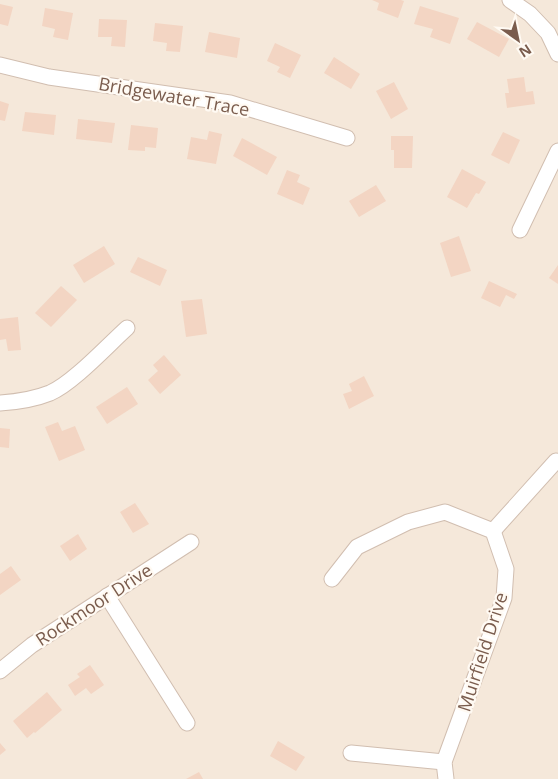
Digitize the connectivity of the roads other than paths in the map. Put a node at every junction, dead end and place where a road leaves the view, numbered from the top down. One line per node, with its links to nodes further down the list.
1 (510, 0): 2 (street)
2 (558, 54)
3 (0, 66): 4 (street, Bridgewater Trace)
4 (347, 138)
5 (558, 151): 6 (street)
6 (520, 230)
7 (127, 328): 8 (street)
8 (0, 403)
9 (556, 461): 10 (street)
10 (492, 531): 12 (street); 17 (street, Muirfield Drive)
11 (191, 542): 13 (street, Rockmoor Drive)
12 (332, 579)
13 (108, 596): 14 (street, Rockmoor Drive); 15 (street)
14 (0, 672)
15 (187, 723)
16 (351, 754): 17 (street)
17 (444, 762): 18 (street, Muirfield Drive)
18 (446, 779)

